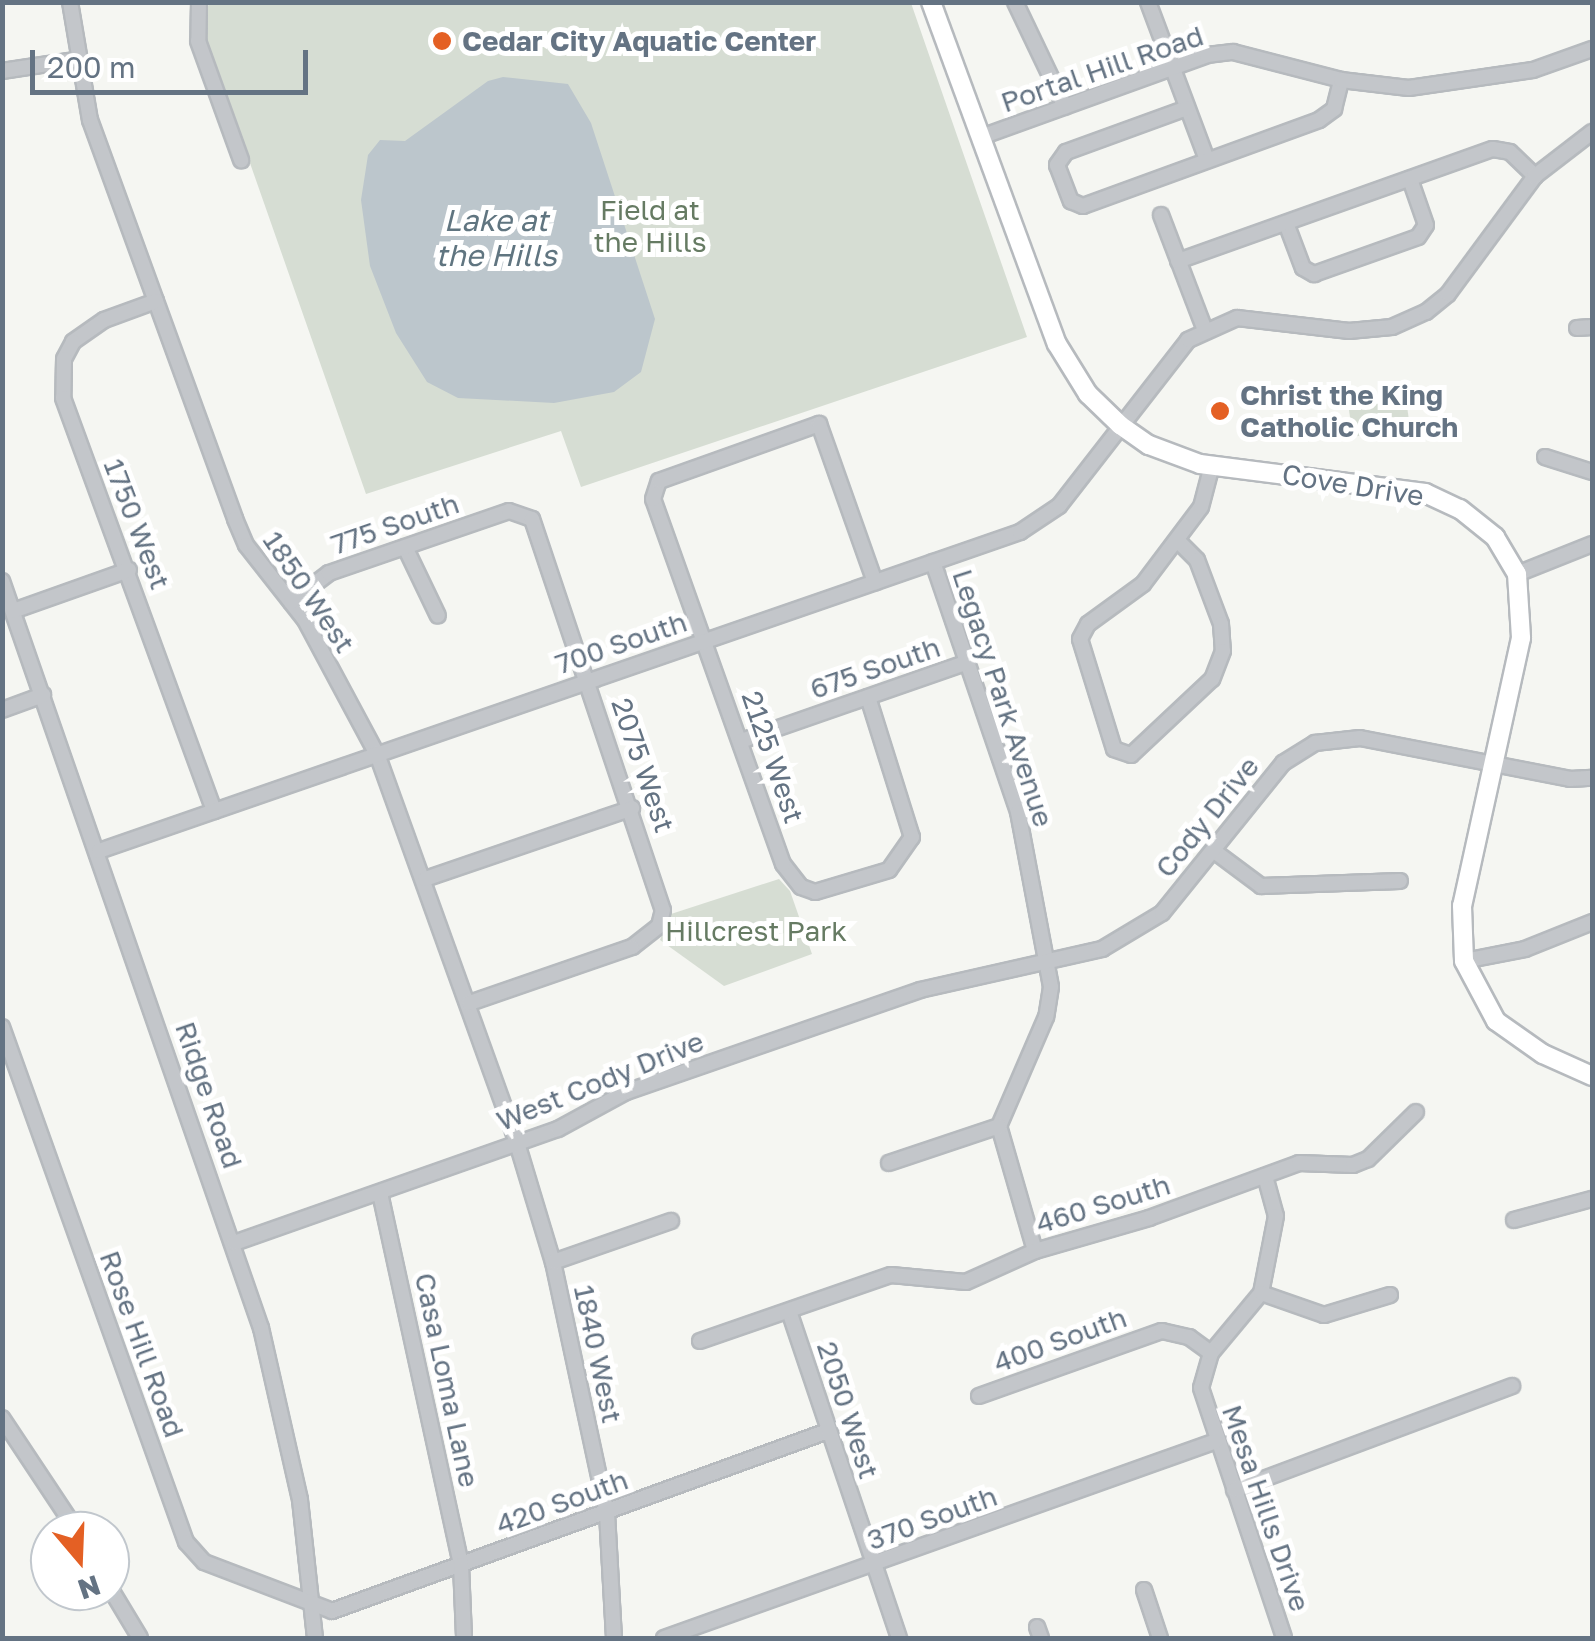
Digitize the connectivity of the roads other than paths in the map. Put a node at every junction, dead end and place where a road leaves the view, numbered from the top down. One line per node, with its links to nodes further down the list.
1 (70, 2): 7 (street, 1850 West)
2 (199, 2): 15 (street)
3 (931, 2): 14 (main road, Cove Drive)
4 (1015, 2): 11 (street)
5 (1148, 2): 8 (street)
6 (1592, 49): 10 (street, Portal Hill Road)
7 (75, 60): 9 (street); 22 (street, 1850 West)
8 (1172, 68): 10 (street, Portal Hill Road); 11 (street, Portal Hill Road); 12 (street)
9 (2, 71)
10 (1341, 80): 16 (street)
11 (1064, 107): 14 (street, Portal Hill Road)
12 (1187, 108): 16 (street); 16 (street)
13 (1592, 132): 17 (street)
14 (980, 138): 24 (main road, Cove Drive)
15 (241, 160)
16 (1207, 160)
17 (1535, 176): 18 (street); 23 (street)
18 (1410, 179): 20 (street); 20 (street)
19 (1161, 215): 21 (street)
20 (1286, 223): 21 (street)
21 (1178, 260): 23 (street)
22 (156, 301): 33 (street, 1750 West); 37 (street, 1850 West)
23 (1204, 330): 24 (street, 700 South)
24 (1120, 425): 26 (main road, Cove Drive); 32 (street, 700 South)
25 (1544, 458): 27 (street)
26 (1212, 465): 29 (street); 34 (main road, Cove Drive)
27 (1592, 472)
28 (523, 512): 31 (street, 775 South); 42 (street, 2075 West)
29 (1176, 540): 29 (street)
30 (1592, 544): 34 (street)
31 (405, 547): 37 (street, 775 South); 39 (street)
32 (933, 562): 36 (street, 700 South); 41 (street, Legacy Park Avenue)
33 (129, 570): 38 (street); 51 (street, 1750 West)
34 (1516, 574): 48 (main road, Cove Drive)
35 (2, 581): 38 (street, Ridge Road)
36 (876, 582): 40 (street, 700 South); 40 (street, 2125 West)
37 (292, 602): 47 (street, 1850 West)
38 (13, 610): 43 (street, Ridge Road)
39 (438, 616)
40 (702, 641): 42 (street, 700 South); 46 (street, 2125 West)
41 (968, 662): 44 (street, 675 South); 58 (street, Legacy Park Avenue)
42 (587, 680): 47 (street, 700 South); 50 (street, 2075 West)
43 (43, 695): 45 (street); 52 (street, Ridge Road)
44 (868, 697): 46 (street, 675 South); 46 (street, 2125 West)
45 (2, 710)
46 (741, 741)
47 (377, 754): 51 (street, 700 South); 54 (street, 1850 West)
48 (1495, 764): 49 (street, Cody Drive); 53 (street, Cody Drive); 57 (main road, Cove Drive)
49 (1592, 778)
50 (632, 808): 54 (street); 59 (street, 2075 West)
51 (214, 811): 52 (street, 700 South)
52 (99, 851): 71 (street, Ridge Road)
53 (1214, 851): 55 (street); 58 (street, Cody Drive)
54 (425, 879): 59 (street, 1850 West)
55 (1400, 881)
56 (1592, 922): 57 (street)
57 (1464, 961): 61 (main road, Cove Drive)
58 (1048, 965): 63 (street, Legacy Park Avenue); 64 (street, West Cody Drive)
59 (469, 1003): 64 (street, 1850 West)
60 (2, 1027): 90 (street, Rose Hill Road)
61 (1592, 1076)
62 (1416, 1112): 66 (street, 460 South)
63 (998, 1126): 65 (street); 72 (street)
64 (518, 1143): 67 (street, West Cody Drive); 73 (street, 1840 West)
65 (889, 1163)
66 (1265, 1176): 72 (street, 460 South); 74 (street)
67 (380, 1193): 71 (street, West Cody Drive); 87 (street, Casa Loma Lane)
68 (1592, 1199): 69 (street)
69 (1514, 1220)
70 (671, 1221): 73 (street)
71 (234, 1243): 90 (street, Ridge Road)
72 (1035, 1251): 76 (street, 460 South)
73 (553, 1262): 86 (street, 1840 West)
74 (1261, 1292): 75 (street); 78 (street)
75 (1390, 1295)
76 (789, 1311): 77 (street, 460 South); 82 (street, 2050 West)
77 (700, 1340)
78 (1211, 1353): 80 (street, 400 South); 83 (street, Mesa Hills Drive)
79 (1512, 1386): 84 (street)
80 (979, 1396)
81 (2, 1418): 85 (street)
82 (828, 1431): 86 (street, 420 South); 88 (street, 2050 West)
83 (1216, 1441): 84 (street, Mesa Hills Drive); 88 (street, 370 South)
84 (1234, 1490): 99 (street, Mesa Hills Drive)
85 (64, 1511)
86 (607, 1513): 87 (street, 420 South); 95 (street, 1840 West)
87 (461, 1565): 90 (street, 420 South); 94 (street, Casa Loma Lane)
88 (873, 1566): 96 (street, 370 South); 97 (street, 2050 West)
89 (1144, 1590): 98 (street)
90 (312, 1608): 93 (street, Ridge Road)
91 (124, 1611): 92 (street)
92 (140, 1638)
93 (315, 1638)
94 (464, 1638)
95 (614, 1638)
96 (664, 1638)
97 (899, 1638)
98 (1160, 1638)
99 (1284, 1638)

